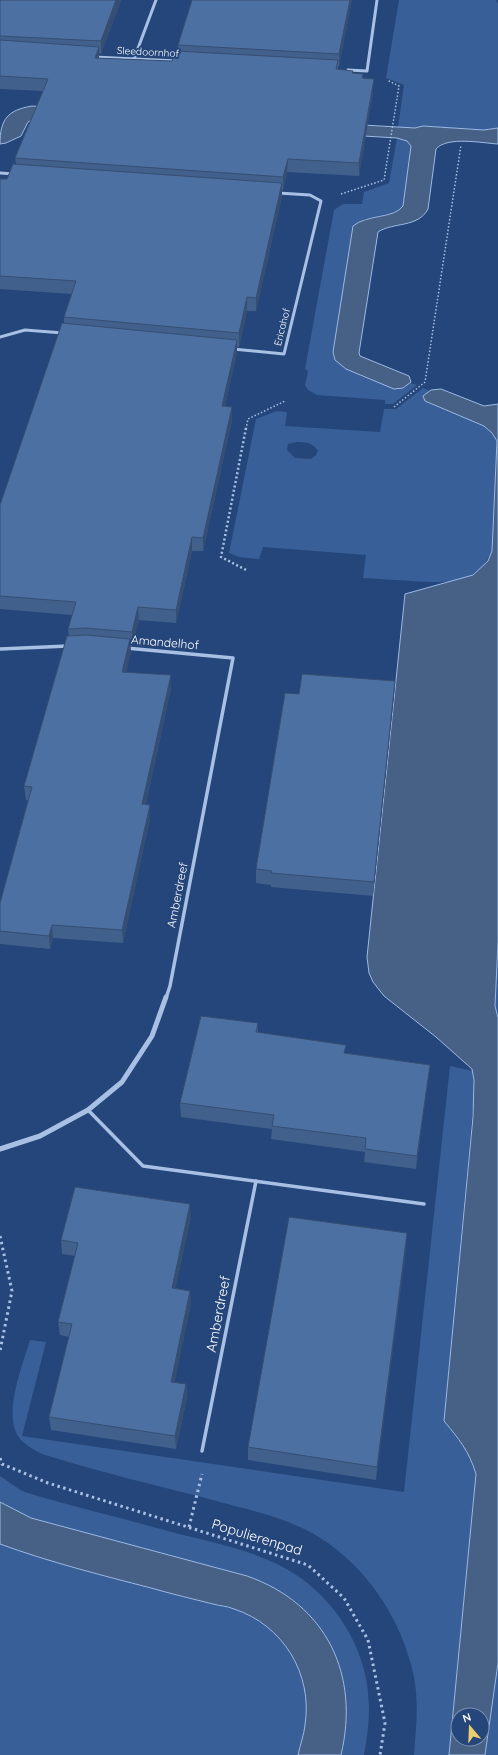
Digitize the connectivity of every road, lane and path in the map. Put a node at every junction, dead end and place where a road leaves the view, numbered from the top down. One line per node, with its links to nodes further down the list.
1 (156, 0): 4 (street)
2 (377, 0): 7 (street)
3 (87, 56): 4 (street, Sleedoornhof)
4 (134, 59): 5 (street, Sleedoornhof)
5 (181, 61)
6 (344, 70): 7 (street)
7 (367, 72): 12 (path)
8 (461, 145): 17 (path)
9 (0, 172): 10 (street)
10 (20, 175)
11 (270, 192): 12 (street)
12 (321, 201): 15 (street, Ericahof)
13 (64, 334): 14 (street)
14 (0, 337)
15 (229, 349)
16 (285, 401): 18 (path)
17 (394, 407)
18 (248, 571)
19 (71, 646): 21 (street)
20 (118, 648): 22 (street, Amandelhof)
21 (0, 649)
22 (233, 658): 23 (street, Amberdreef)
23 (88, 1110): 24 (street, Amberdreef); 25 (lane)
24 (0, 1149)
25 (256, 1181): 26 (lane); 29 (lane, Amberdreef)
26 (424, 1204)
27 (0, 1236): 28 (path)
28 (0, 1351)
29 (202, 1452): 31 (path)
30 (0, 1458): 31 (path, Populierenpad)
31 (189, 1527): 32 (path, Populierenpad)
32 (380, 1755)

